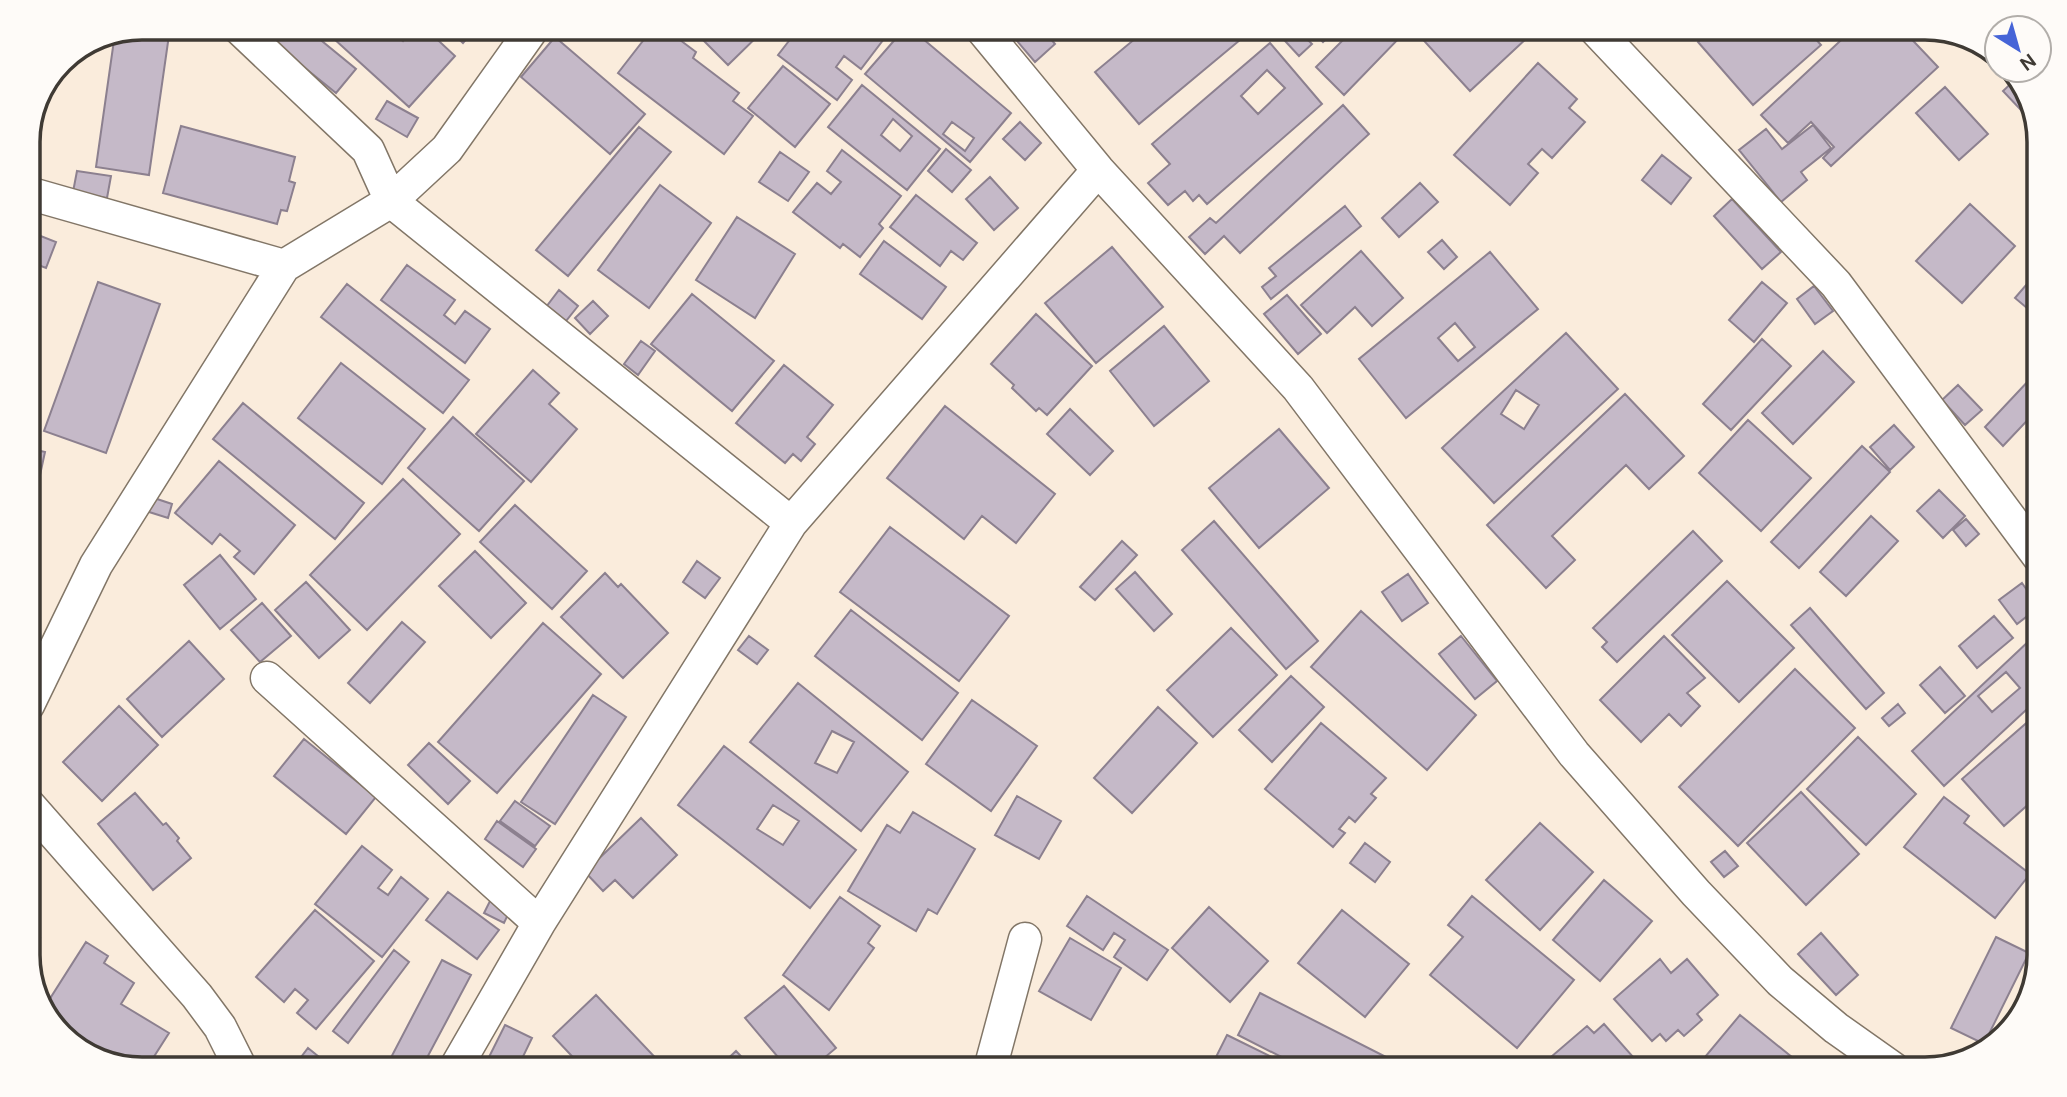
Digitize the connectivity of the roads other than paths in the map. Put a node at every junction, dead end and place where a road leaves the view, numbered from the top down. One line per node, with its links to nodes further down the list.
1 (252, 40): 7 (street)
2 (524, 40): 7 (street)
3 (991, 40): 5 (street)
4 (1605, 40): 10 (street)
5 (1098, 170): 9 (street); 19 (street)
6 (40, 196): 8 (street)
7 (391, 201): 8 (street); 9 (street)
8 (284, 265): 12 (street)
9 (791, 523): 14 (street)
10 (2027, 541)
11 (267, 678): 14 (street)
12 (40, 680)
13 (40, 818): 16 (street)
14 (540, 923): 17 (street)
15 (1025, 939): 18 (street)
16 (235, 1057)
17 (462, 1057)
18 (993, 1057)
19 (1877, 1057)

